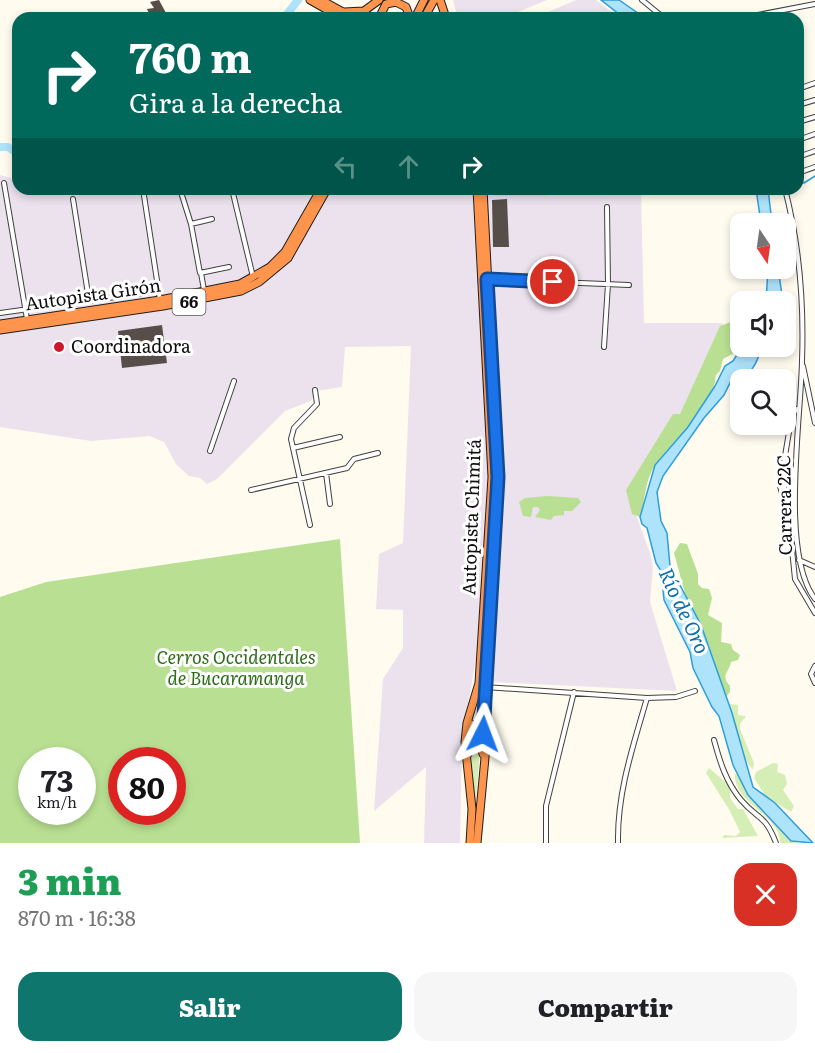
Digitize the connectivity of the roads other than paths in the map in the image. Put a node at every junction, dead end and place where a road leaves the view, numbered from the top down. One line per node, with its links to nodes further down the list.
1 (321, 0): 7 (highway)
2 (379, 0): 8 (highway)
3 (642, 0): 11 (street)
4 (311, 1): 6 (highway)
5 (811, 3): 12 (street)
6 (333, 12)
7 (336, 12)
8 (359, 12)
9 (382, 12): 10 (highway)
10 (408, 12)
11 (657, 12)
12 (770, 12)
13 (4, 183): 36 (street)
14 (144, 195): 32 (street)
15 (182, 195): 25 (street)
16 (233, 195): 28 (street)
17 (318, 195): 28 (highway, Autopista Girón / 66)
18 (324, 195): 40 (highway, Autopista Girón / 66)
19 (477, 195): 70 (highway, Autopista Chimitá)
20 (483, 195): 29 (highway, Autopista Chimitá)
21 (786, 195): 42 (street, Carrera 22C)
22 (73, 199): 34 (street)
23 (607, 207): 30 (street)
24 (212, 219): 25 (street)
25 (190, 224): 27 (street)
26 (229, 267): 27 (street)
27 (201, 273): 33 (street)
28 (253, 278): 33 (highway, Autopista Girón / 66)
29 (487, 279): 30 (street); 66 (highway, Autopista Chimitá)
30 (608, 284): 31 (street); 41 (street)
31 (629, 285)
32 (159, 291): 34 (street); 35 (street)
33 (205, 293): 35 (highway, Autopista Girón / 66)
34 (89, 300): 36 (street)
35 (160, 300): 38 (highway, Autopista Girón / 66)
36 (24, 310): 37 (street); 38 (street)
37 (0, 313)
38 (27, 320): 39 (highway, Autopista Girón / 66)
39 (0, 324)
40 (0, 330)
41 (604, 347)
42 (802, 363): 45 (street, Carrera 22C); 46 (street)
43 (234, 381): 49 (street)
44 (315, 390): 48 (street)
45 (797, 405): 51 (street, Carrera 22C); 52 (street, Carrera 22C)
46 (815, 423)
47 (340, 437): 48 (street)
48 (293, 448): 54 (street)
49 (210, 452)
50 (378, 453): 53 (street)
51 (784, 460): 52 (street); 57 (street, Carrera 22C)
52 (796, 463): 56 (street, Carrera 22C)
53 (326, 473): 54 (street); 58 (street)
54 (300, 479): 55 (street); 59 (street)
55 (251, 490)
56 (796, 500): 57 (street); 60 (street, Carrera 22C)
57 (785, 502): 63 (street, Carrera 22C)
58 (330, 504)
59 (310, 525)
60 (799, 560): 61 (street); 62 (street, Carrera 22C)
61 (815, 567)
62 (815, 599)
63 (815, 613)
64 (815, 666): 65 (street)
65 (815, 683)
66 (485, 687): 68 (street); 71 (highway, Autopista Chimitá)
67 (695, 691): 69 (street)
68 (574, 692): 69 (street); 77 (street)
69 (647, 698): 78 (street)
70 (472, 706): 71 (highway); 74 (highway, Autopista Chimitá)
71 (485, 706): 73 (highway, Autopista Chimitá)
72 (714, 740): 79 (street)
73 (483, 774): 74 (highway); 76 (highway, Autopista Chimitá)
74 (469, 783): 75 (highway, Autopista Chimitá)
75 (470, 843)
76 (477, 843)
77 (546, 843)
78 (618, 843)
79 (776, 843)

